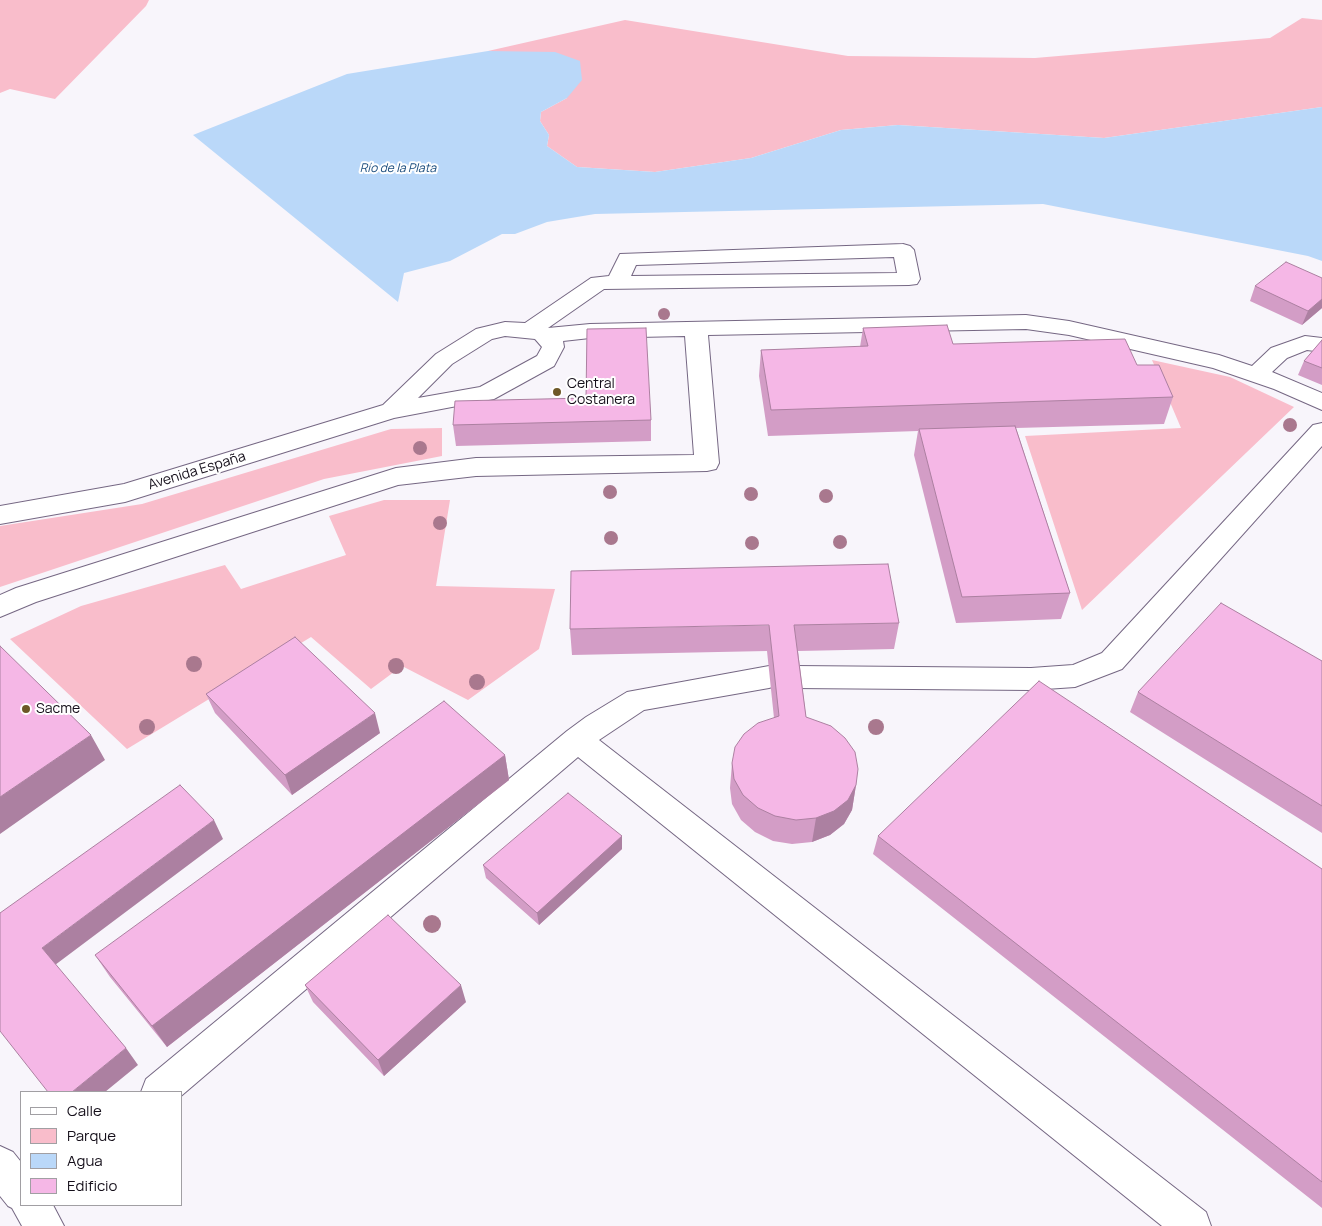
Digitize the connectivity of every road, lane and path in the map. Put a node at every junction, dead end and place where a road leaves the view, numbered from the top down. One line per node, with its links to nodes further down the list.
1 (617, 282): 1 (street); 3 (street)
2 (696, 329): 3 (street); 5 (street); 10 (street)
3 (538, 333): 7 (street, Avenida España); 7 (street, Avenida España)
4 (1322, 345): 5 (street)
5 (1256, 375): 6 (street)
6 (1322, 402)
7 (391, 411): 9 (street, Avenida España)
8 (1322, 431): 11 (street)
9 (0, 514)
10 (0, 608)
11 (578, 740): 12 (street); 17 (street)
12 (160, 1091)
13 (0, 1165): 14 (street)
14 (20, 1192)
15 (31, 1206): 16 (street)
16 (45, 1226)
17 (1192, 1226)

